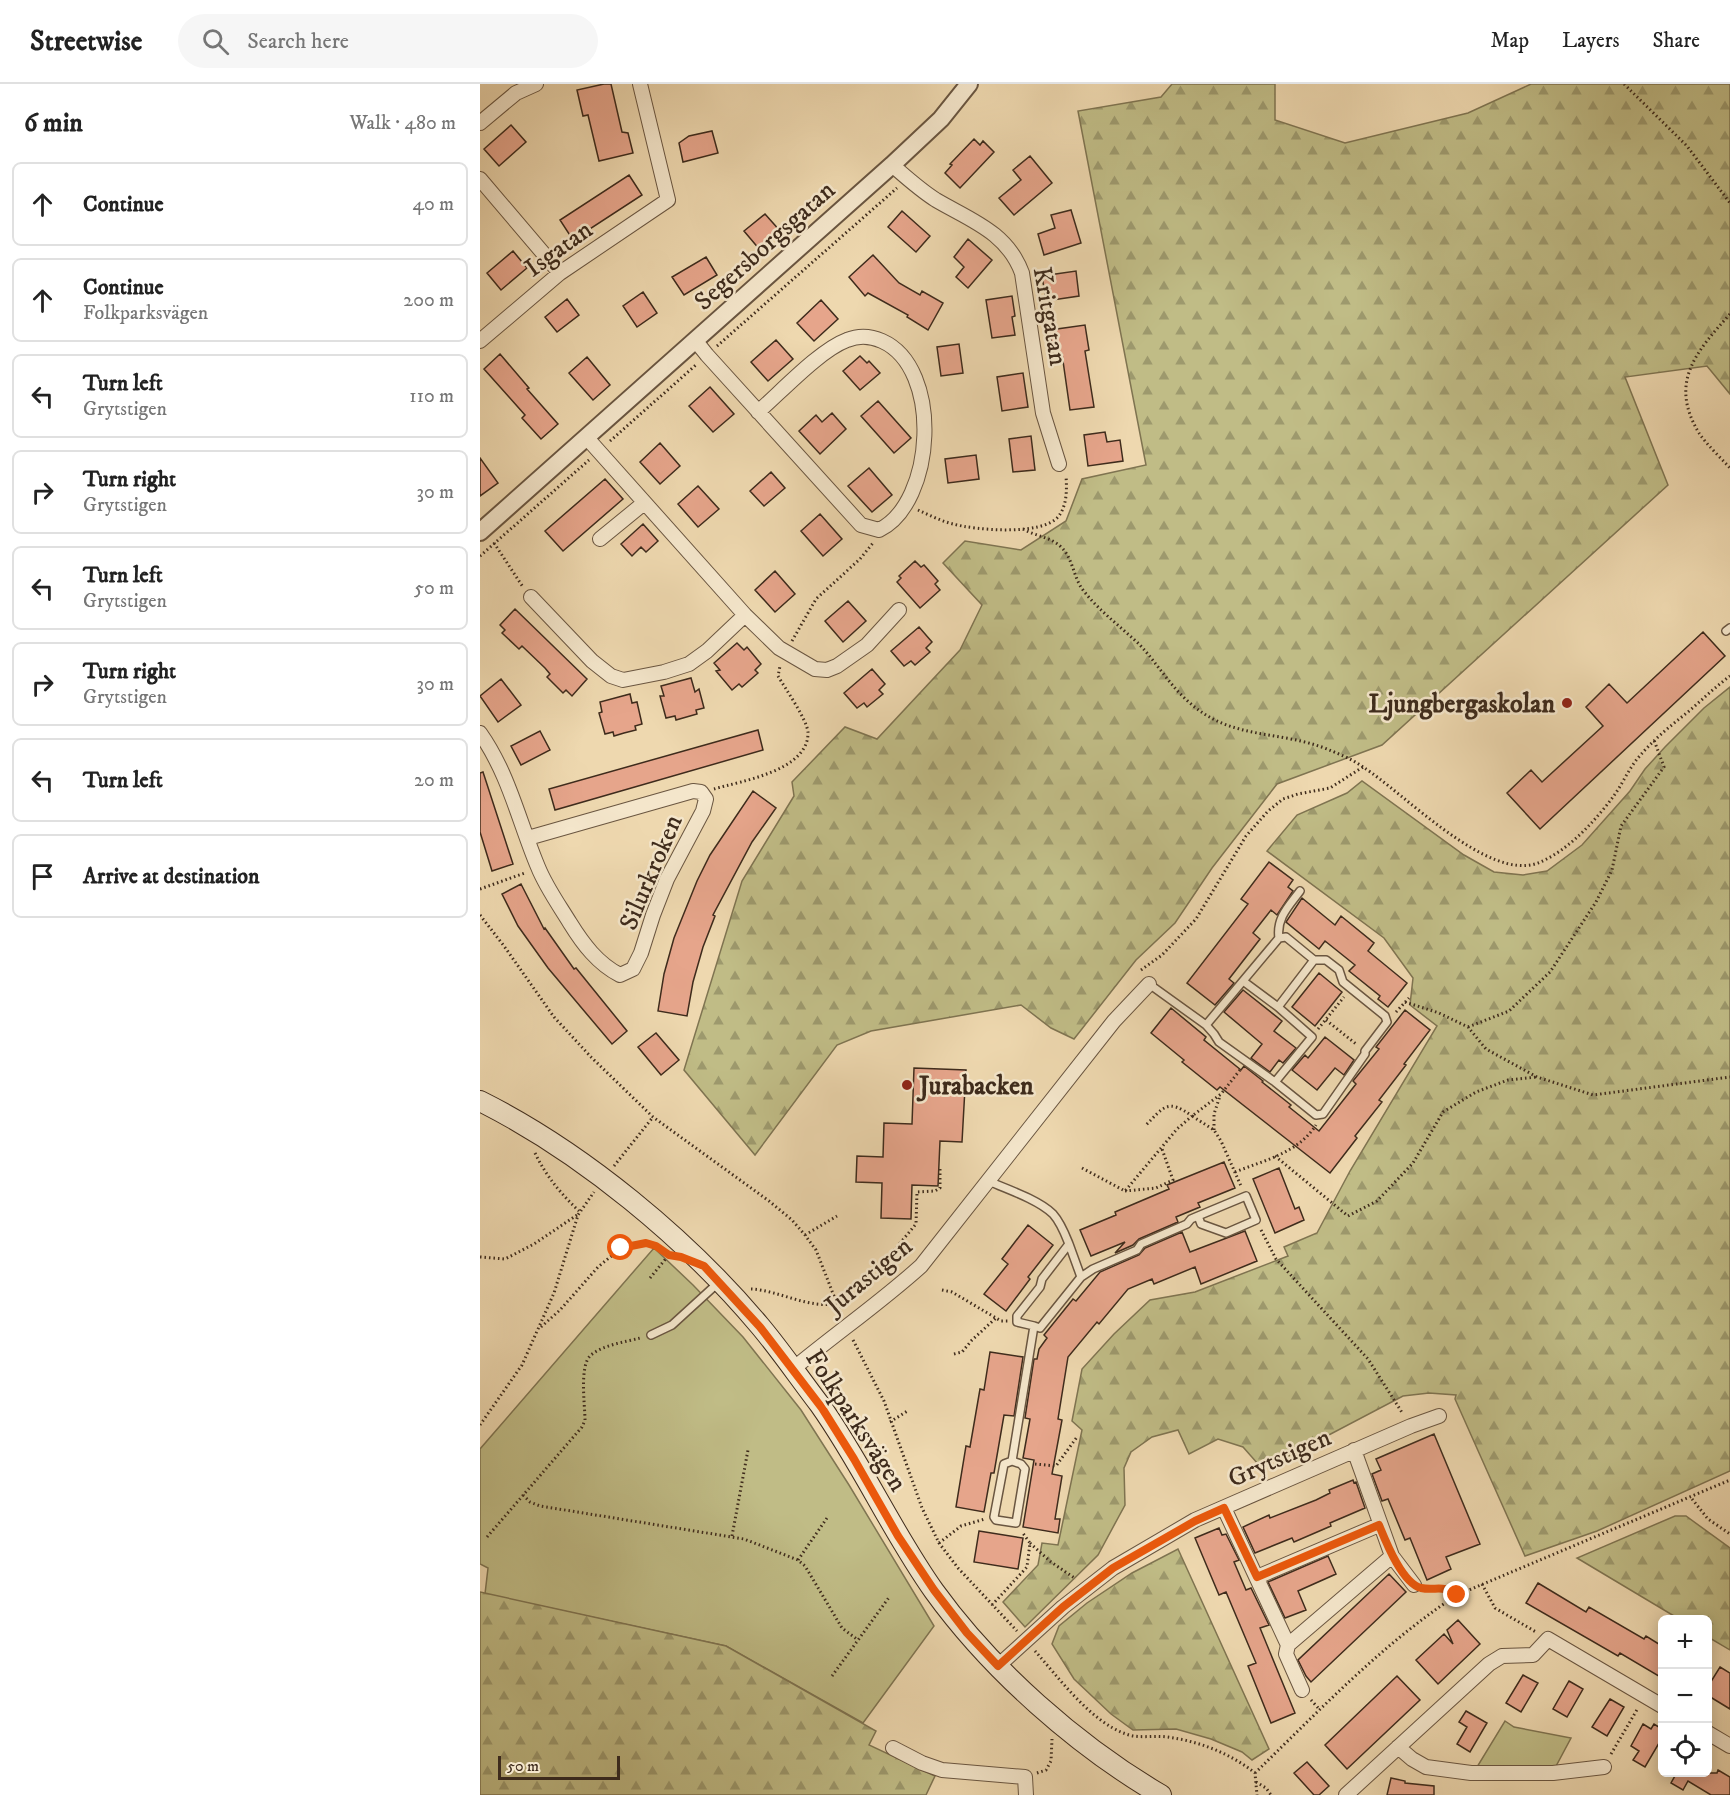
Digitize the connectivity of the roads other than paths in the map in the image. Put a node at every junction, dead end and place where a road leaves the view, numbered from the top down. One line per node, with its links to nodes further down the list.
1 (536, 84): 4 (street)
2 (640, 84): 7 (street, Isgatan)
3 (969, 84): 5 (street, Segersborgsgatan)
4 (480, 123)
5 (892, 165): 8 (street, Segersborgsgatan); 12 (street, Kritgatan)
6 (480, 179): 7 (street)
7 (560, 273): 9 (street, Isgatan)
8 (695, 340): 10 (street); 11 (street, Segersborgsgatan)
9 (480, 341)
10 (758, 412): 10 (street)
11 (587, 438): 13 (street); 14 (street, Segersborgsgatan)
12 (1059, 465)
13 (644, 503): 15 (street); 18 (street)
14 (480, 532)
15 (600, 539)
16 (531, 597): 18 (street)
17 (899, 610): 18 (street)
18 (745, 615)
19 (480, 733): 20 (street, Silurkroken)
20 (528, 838): 20 (street, Silurkroken)
21 (1300, 891): 22 (lane)
22 (1280, 938): 23 (lane); 24 (lane)
23 (1314, 960): 26 (lane); 28 (lane, Jurastigen)
24 (1243, 981): 26 (lane); 27 (lane)
25 (1149, 984): 27 (lane, Jurastigen); 30 (street, Jurastigen)
26 (1278, 1007): 28 (lane)
27 (1206, 1025): 28 (lane, Jurastigen)
28 (1275, 1082)
29 (480, 1101): 34 (main road, Folkparksvägen)
30 (988, 1181): 32 (lane); 37 (street, Jurastigen)
31 (1198, 1216): 31 (lane); 33 (lane)
32 (1069, 1244): 33 (lane); 35 (lane)
33 (1081, 1277): 35 (lane)
34 (719, 1281): 36 (lane); 37 (main road, Folkparksvägen)
35 (1034, 1326): 40 (lane)
36 (651, 1335)
37 (793, 1369): 47 (main road, Folkparksvägen)
38 (1439, 1416): 39 (street, Grytstigen)
39 (1354, 1450): 41 (street, Grytstigen); 42 (street, Grytstigen)
40 (1012, 1461): 40 (lane)
41 (1224, 1508): 44 (street, Grytstigen); 47 (street, Grytstigen)
42 (1379, 1525): 43 (street, Grytstigen); 44 (street)
43 (1392, 1556): 45 (street, Grytstigen); 46 (street)
44 (1257, 1577): 46 (street, Grytstigen)
45 (1414, 1585)
46 (1288, 1645): 48 (street, Grytstigen)
47 (998, 1666): 56 (main road, Folkparksvägen)
48 (1302, 1690)
49 (1658, 1704): 52 (street)
50 (1712, 1736): 51 (street)
51 (1730, 1746)
52 (1398, 1747): 54 (street); 57 (street)
53 (893, 1748): 55 (street)
54 (1604, 1767)
55 (1026, 1795)
56 (1161, 1795)
57 (1346, 1795)

